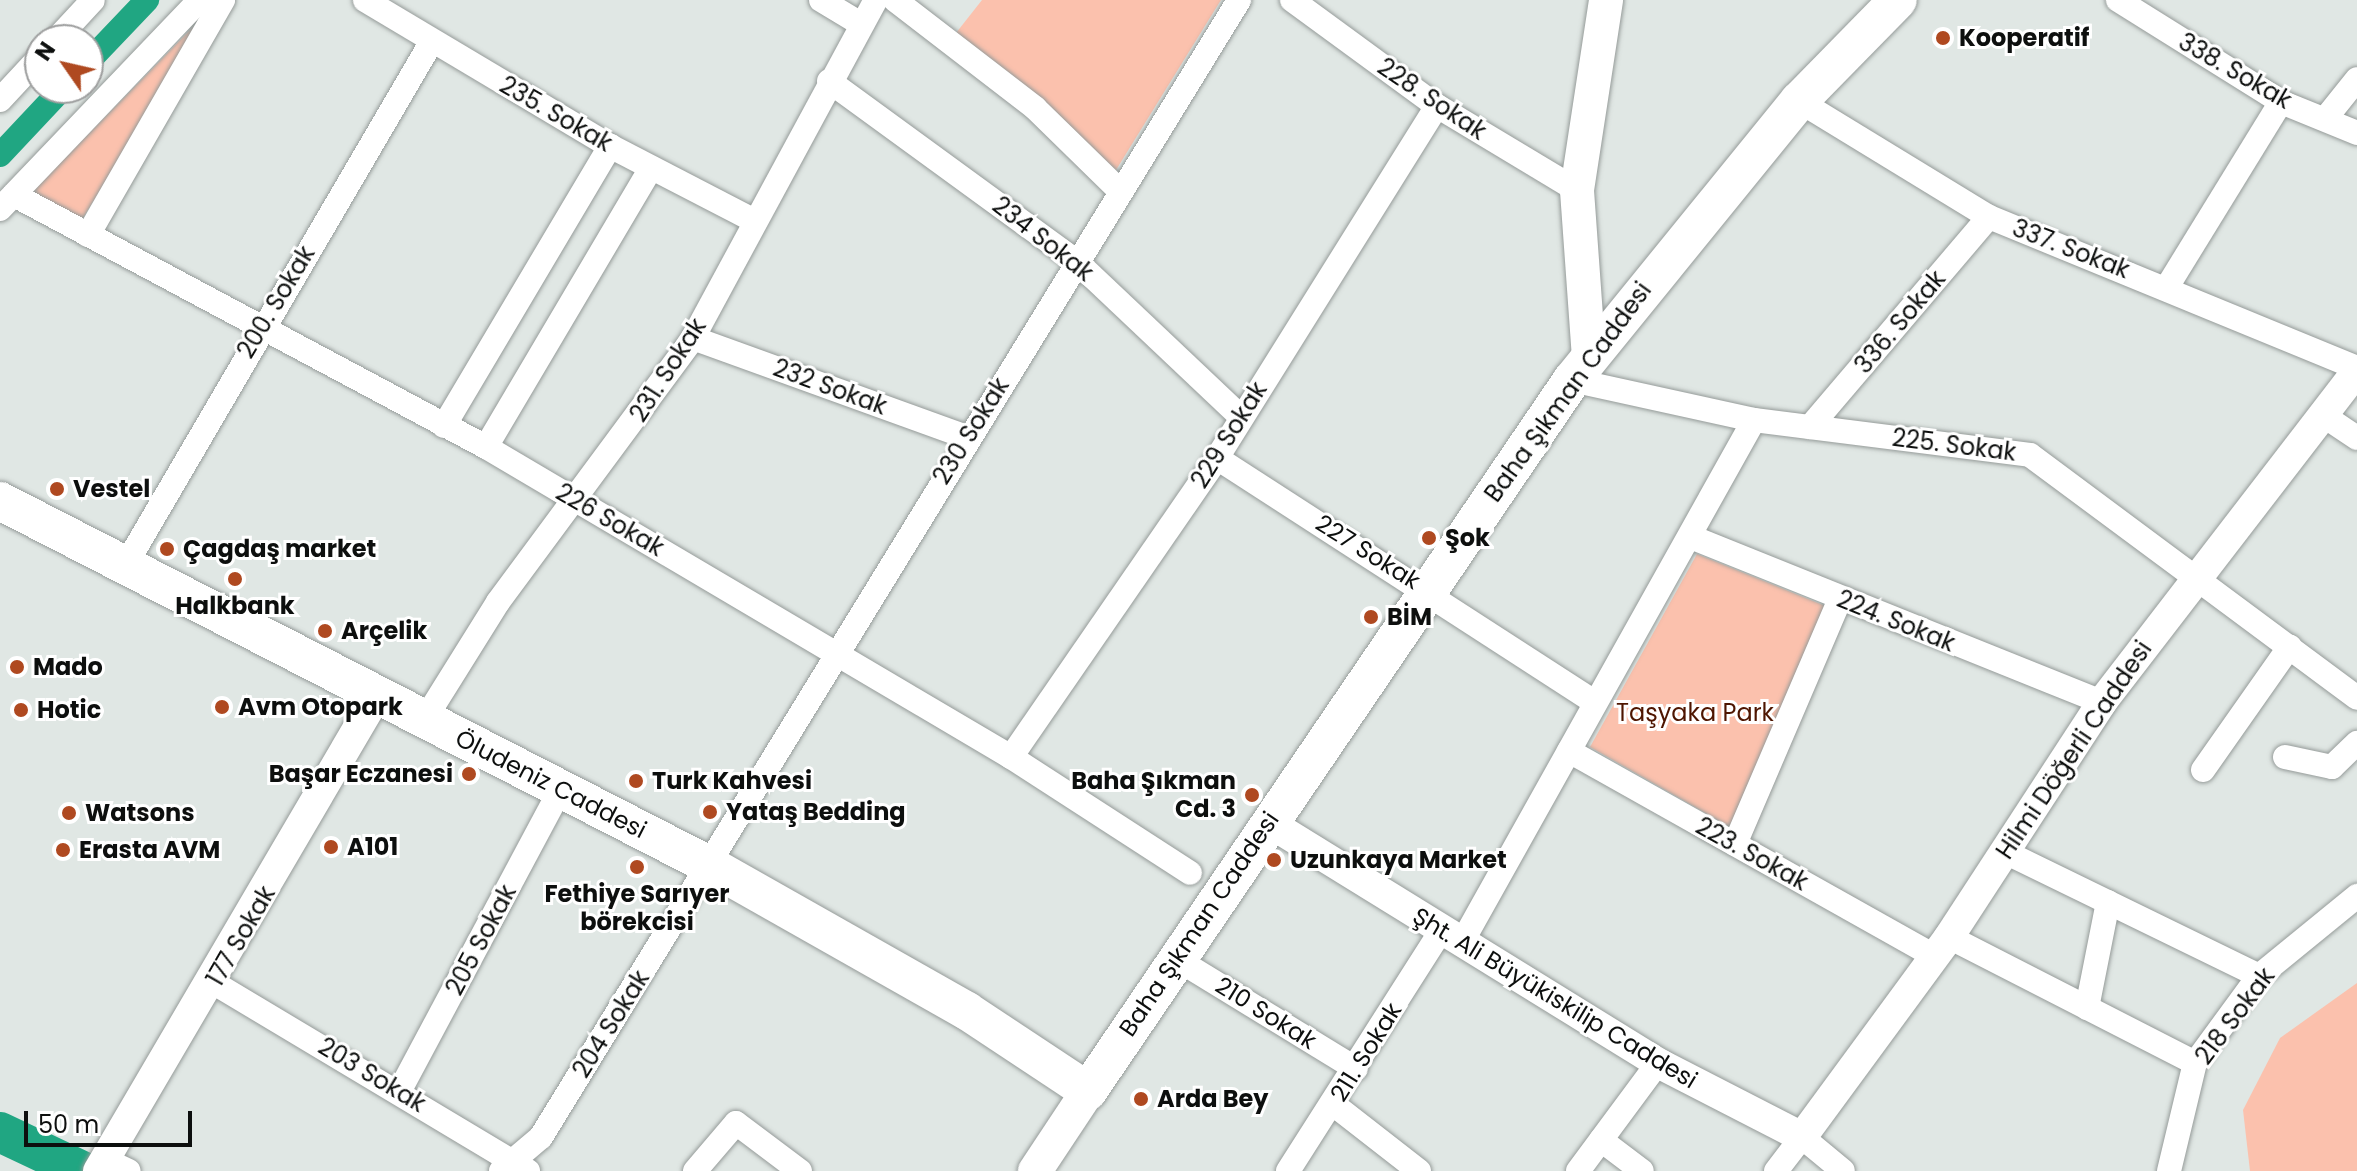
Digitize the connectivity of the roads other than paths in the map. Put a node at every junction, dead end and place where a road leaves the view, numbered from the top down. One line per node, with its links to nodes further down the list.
1 (93, 0): 13 (street)
2 (200, 0): 29 (street)
3 (223, 0): 32 (street)
4 (365, 0): 15 (street, 235. Sokak)
5 (821, 0): 14 (street)
6 (876, 0): 14 (street, 231. Sokak)
7 (895, 0): 28 (street)
8 (1239, 0): 28 (street, 230 Sokak)
9 (1292, 0): 22 (street, 228. Sokak)
10 (1606, 0): 27 (main road)
11 (1898, 0): 20 (main road, Baha Şıkman Caddesi)
12 (2118, 0): 21 (street, 338. Sokak)
13 (71, 24)
14 (861, 24): 18 (street, 231. Sokak)
15 (432, 41): 25 (street, 235. Sokak); 35 (street, 200. Sokak)
16 (24, 74): 19 (street)
17 (2357, 79): 23 (street)
18 (829, 81): 31 (street, 231. Sokak); 33 (street, 234 Sokak)
19 (0, 100)
20 (1799, 101): 30 (street, 337. Sokak); 37 (main road, Baha Şıkman Caddesi)
21 (2281, 102): 23 (street, 338. Sokak); 34 (street)
22 (1437, 106): 27 (street, 228. Sokak); 40 (street, 229 Sokak)
23 (2325, 119): 24 (street, 338. Sokak)
24 (2357, 133)
25 (610, 146): 26 (street, 235. Sokak); 42 (street)
26 (651, 168): 31 (street, 235. Sokak); 46 (street)
27 (1577, 190): 37 (main road)
28 (1121, 192): 33 (street, 230 Sokak)
29 (7, 202): 32 (street, 226 Sokak)
30 (1989, 217): 34 (street, 337. Sokak); 43 (street, 336. Sokak)
31 (751, 219): 36 (street, 231. Sokak)
32 (88, 235): 35 (street, 226 Sokak)
33 (1077, 262): 40 (street, 234 Sokak); 44 (street, 230 Sokak)
34 (2167, 287): 38 (street, 337. Sokak)
35 (258, 331): 42 (street, 226 Sokak); 51 (street, 200. Sokak)
36 (693, 338): 44 (street, 232 Sokak); 49 (street, 231. Sokak)
37 (1580, 369): 41 (street, 225. Sokak); 53 (main road, Baha Şıkman Caddesi)
38 (2357, 370): 39 (street, Hilmi Döğerli Caddesi)
39 (2321, 414): 45 (street); 52 (street, Hilmi Döğerli Caddesi)
40 (1241, 417): 47 (street, 229 Sokak)
41 (1754, 420): 43 (street, 225. Sokak); 50 (street, 211. Sokak)
42 (444, 426): 46 (street, 226 Sokak)
43 (1810, 427): 52 (street, 225. Sokak)
44 (966, 437): 56 (street, 230 Sokak)
45 (2357, 438)
46 (486, 447): 49 (street, 226 Sokak)
47 (1217, 458): 53 (street, 227 Sokak); 64 (street, 229 Sokak)
48 (0, 501): 51 (main road, Öludeniz Caddesi)
49 (578, 503): 56 (street, 226 Sokak); 61 (street, 231. Sokak)
50 (1691, 537): 54 (street, 224. Sokak); 60 (street, 211. Sokak)
51 (125, 566): 57 (main road, Öludeniz Caddesi)
52 (2195, 577): 55 (street, 225. Sokak); 59 (street, Hilmi Döğerli Caddesi)
53 (1427, 588): 60 (street, 227 Sokak); 68 (main road, Baha Şıkman Caddesi)
54 (1840, 599): 59 (street, 224. Sokak); 69 (street)
55 (2290, 646): 58 (street, 225. Sokak); 66 (street)
56 (838, 653): 64 (street, 226 Sokak); 71 (street, 230 Sokak)
57 (376, 697): 61 (main road, Öludeniz Caddesi); 79 (street, 177 Sokak)
58 (2357, 698)
59 (2102, 702): 70 (street, Hilmi Döğerli Caddesi)
60 (1595, 703): 63 (street, 211. Sokak)
61 (425, 719): 67 (main road, Öludeniz Caddesi)
62 (2357, 743): 65 (street)
63 (1569, 751): 69 (street, 223. Sokak); 75 (street, 211. Sokak)
64 (1011, 757): 72 (street, 226 Sokak)
65 (2285, 757)
66 (2203, 770)
67 (561, 789): 71 (main road, Öludeniz Caddesi); 84 (street, 205 Sokak)
68 (1268, 822): 75 (street, Şht. Ali Büyükiskilip Caddesi); 77 (main road, Baha Şıkman Caddesi)
69 (1735, 844): 76 (street, 223. Sokak)
70 (2005, 852): 74 (street); 76 (street, Hilmi Döğerli Caddesi)
71 (709, 865): 85 (main road, Öludeniz Caddesi); 90 (street, 204 Sokak)
72 (1190, 873)
73 (2357, 896): 78 (street, 218 Sokak)
74 (2108, 902): 78 (street); 80 (street)
75 (1451, 938): 81 (street, Şht. Ali Büyükiskilip Caddesi); 83 (street, 211. Sokak)
76 (1942, 947): 80 (street, 223. Sokak); 87 (street, Hilmi Döğerli Caddesi)
77 (1175, 958): 83 (street, 210 Sokak); 85 (main road, Baha Şıkman Caddesi)
78 (2259, 976): 82 (street, 218 Sokak)
79 (214, 983): 84 (street, 203 Sokak); 89 (street, 177 Sokak)
80 (2087, 1008): 82 (street, 223. Sokak)
81 (1658, 1063): 87 (street, Şht. Ali Büyükiskilip Caddesi); 88 (street)
82 (2195, 1063): 100 (street, 218 Sokak)
83 (1356, 1069): 86 (street, 211. Sokak)
84 (400, 1090): 90 (street, 203 Sokak)
85 (1088, 1091): 93 (main road, Baha Şıkman Caddesi)
86 (1333, 1104): 94 (street, 211. Sokak); 95 (street)
87 (1802, 1137): 98 (street); 99 (street, Şht. Ali Büyükiskilip Caddesi)
88 (1601, 1140): 96 (street); 97 (street)
89 (111, 1167)
90 (512, 1167)
91 (695, 1171): 92 (street)
92 (800, 1171)
93 (1035, 1171)
94 (1288, 1171)
95 (1419, 1171)
96 (1578, 1171)
97 (1642, 1171)
98 (1776, 1171)
99 (1843, 1171)
100 (2169, 1171)

